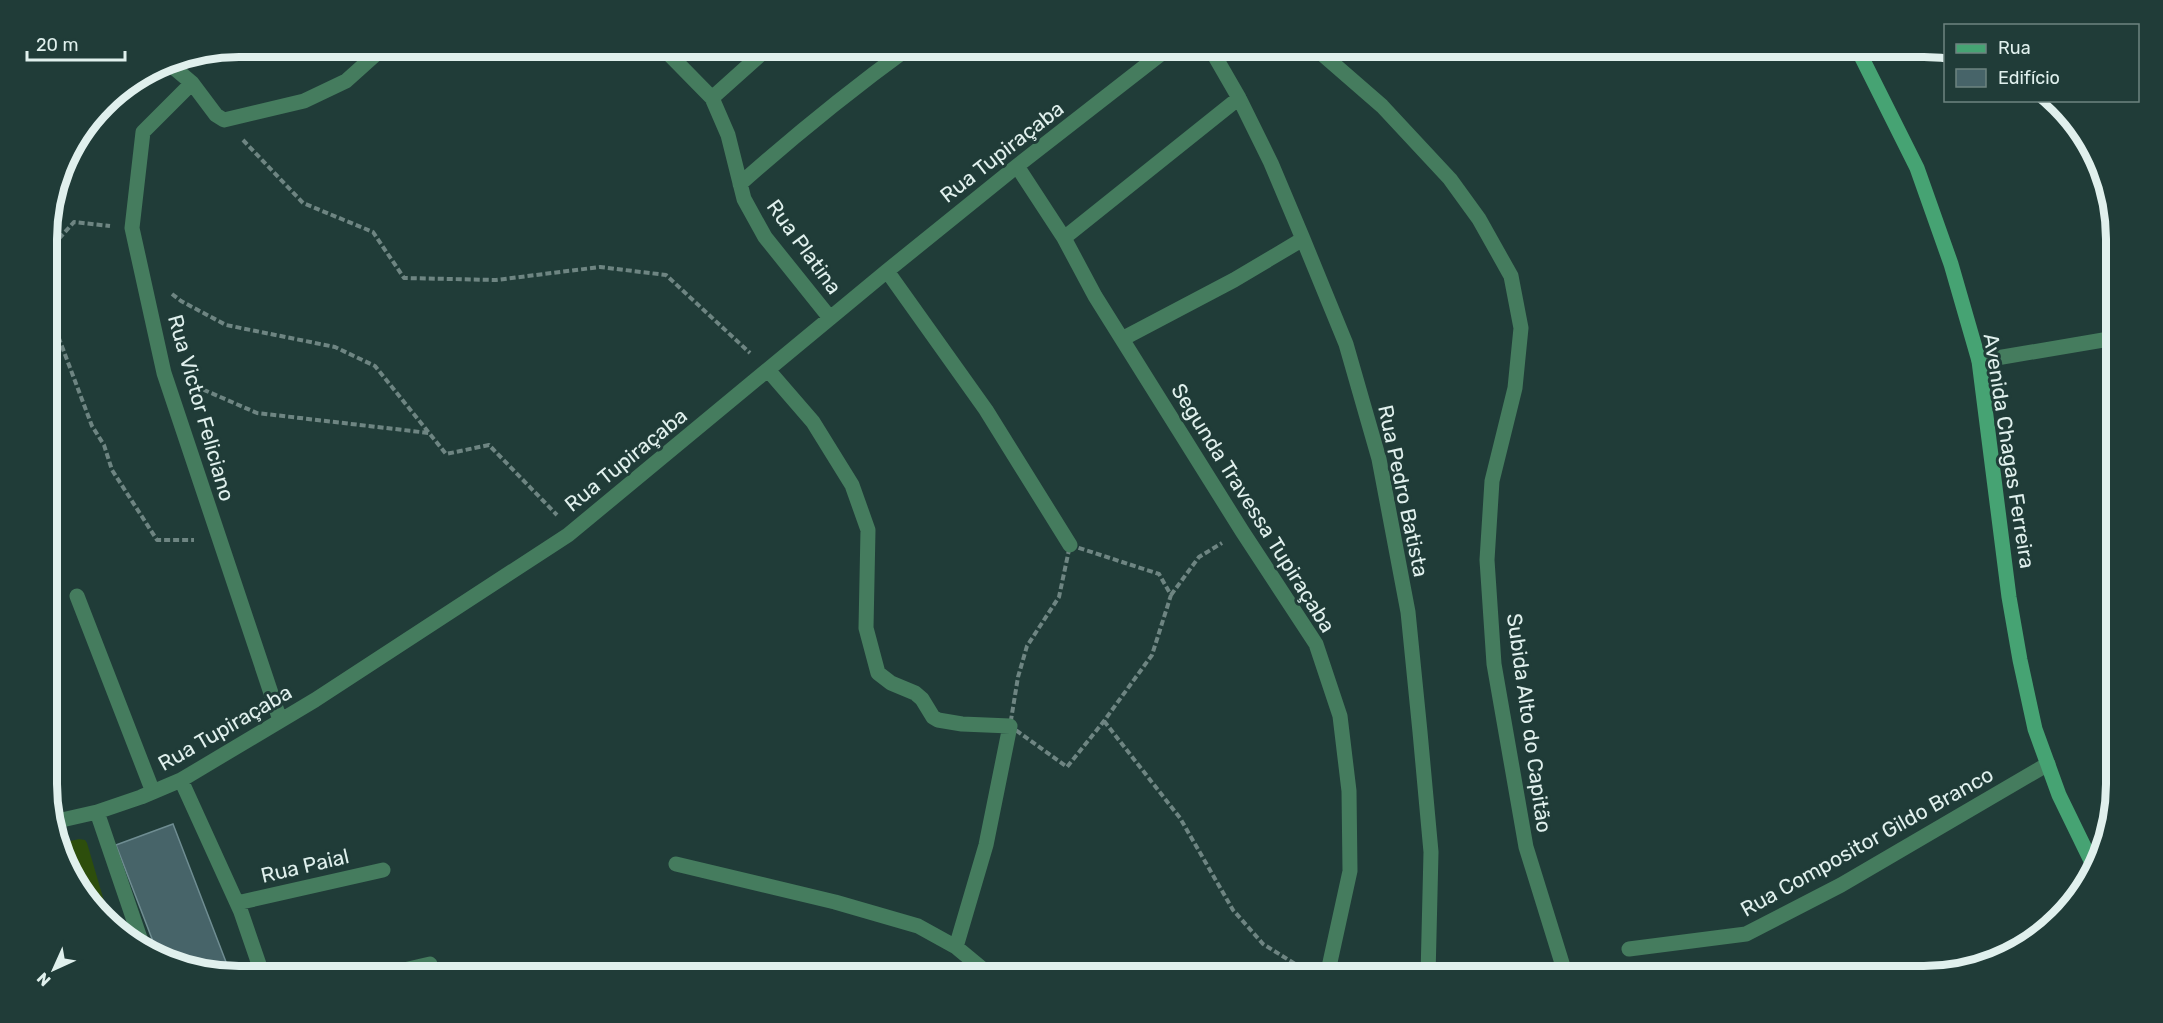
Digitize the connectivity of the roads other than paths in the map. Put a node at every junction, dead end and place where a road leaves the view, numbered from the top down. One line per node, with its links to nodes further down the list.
1 (373, 57): 10 (street)
2 (672, 57): 11 (street, Rua Platina)
3 (758, 57): 11 (street)
4 (897, 57): 14 (street)
5 (1157, 57): 13 (street, Rua Tupiraçaba)
6 (1215, 57): 12 (street, Rua Pedro Batista)
7 (1326, 57): 44 (street, Subida Alto do Capitão)
8 (1862, 57): 21 (street, Avenida Chagas Ferreira)
9 (175, 69): 10 (street)
10 (192, 83): 25 (street, Rua Victor Feliciano)
11 (712, 98): 14 (street, Rua Platina)
12 (1239, 98): 15 (street); 16 (street, Rua Pedro Batista)
13 (1017, 166): 15 (street, Segunda Travessa Tupiraçaba); 17 (street, Rua Tupiraçaba)
14 (740, 184): 18 (street, Rua Platina)
15 (1064, 238): 19 (street, Segunda Travessa Tupiraçaba)
16 (1303, 239): 19 (street); 43 (street, Rua Pedro Batista)
17 (887, 271): 18 (street, Rua Tupiraçaba); 23 (street)
18 (830, 318): 22 (street, Rua Tupiraçaba)
19 (1122, 339): 42 (street, Segunda Travessa Tupiraçaba)
20 (2106, 340): 21 (street)
21 (1985, 360): 26 (street, Avenida Chagas Ferreira)
22 (768, 370): 25 (street, Rua Tupiraçaba); 36 (street)
23 (1070, 545)
24 (77, 596): 28 (street)
25 (280, 720): 27 (street, Rua Tupiraçaba)
26 (2048, 764): 31 (street, Avenida Chagas Ferreira); 37 (street, Rua Compositor Gildo Branco)
27 (181, 780): 28 (street, Rua Tupiraçaba); 34 (street)
28 (153, 792): 29 (street, Rua Tupiraçaba)
29 (97, 812): 30 (street, Rua Tupiraçaba); 35 (street)
30 (61, 820)
31 (2090, 858)
32 (676, 864): 36 (street)
33 (383, 870): 34 (street, Rua Paial)
34 (237, 903): 39 (street)
35 (139, 936)
36 (956, 947): 41 (street)
37 (1629, 949)
38 (430, 964): 40 (street)
39 (259, 966)
40 (421, 966)
41 (979, 966)
42 (1329, 966)
43 (1428, 966)
44 (1563, 966)

